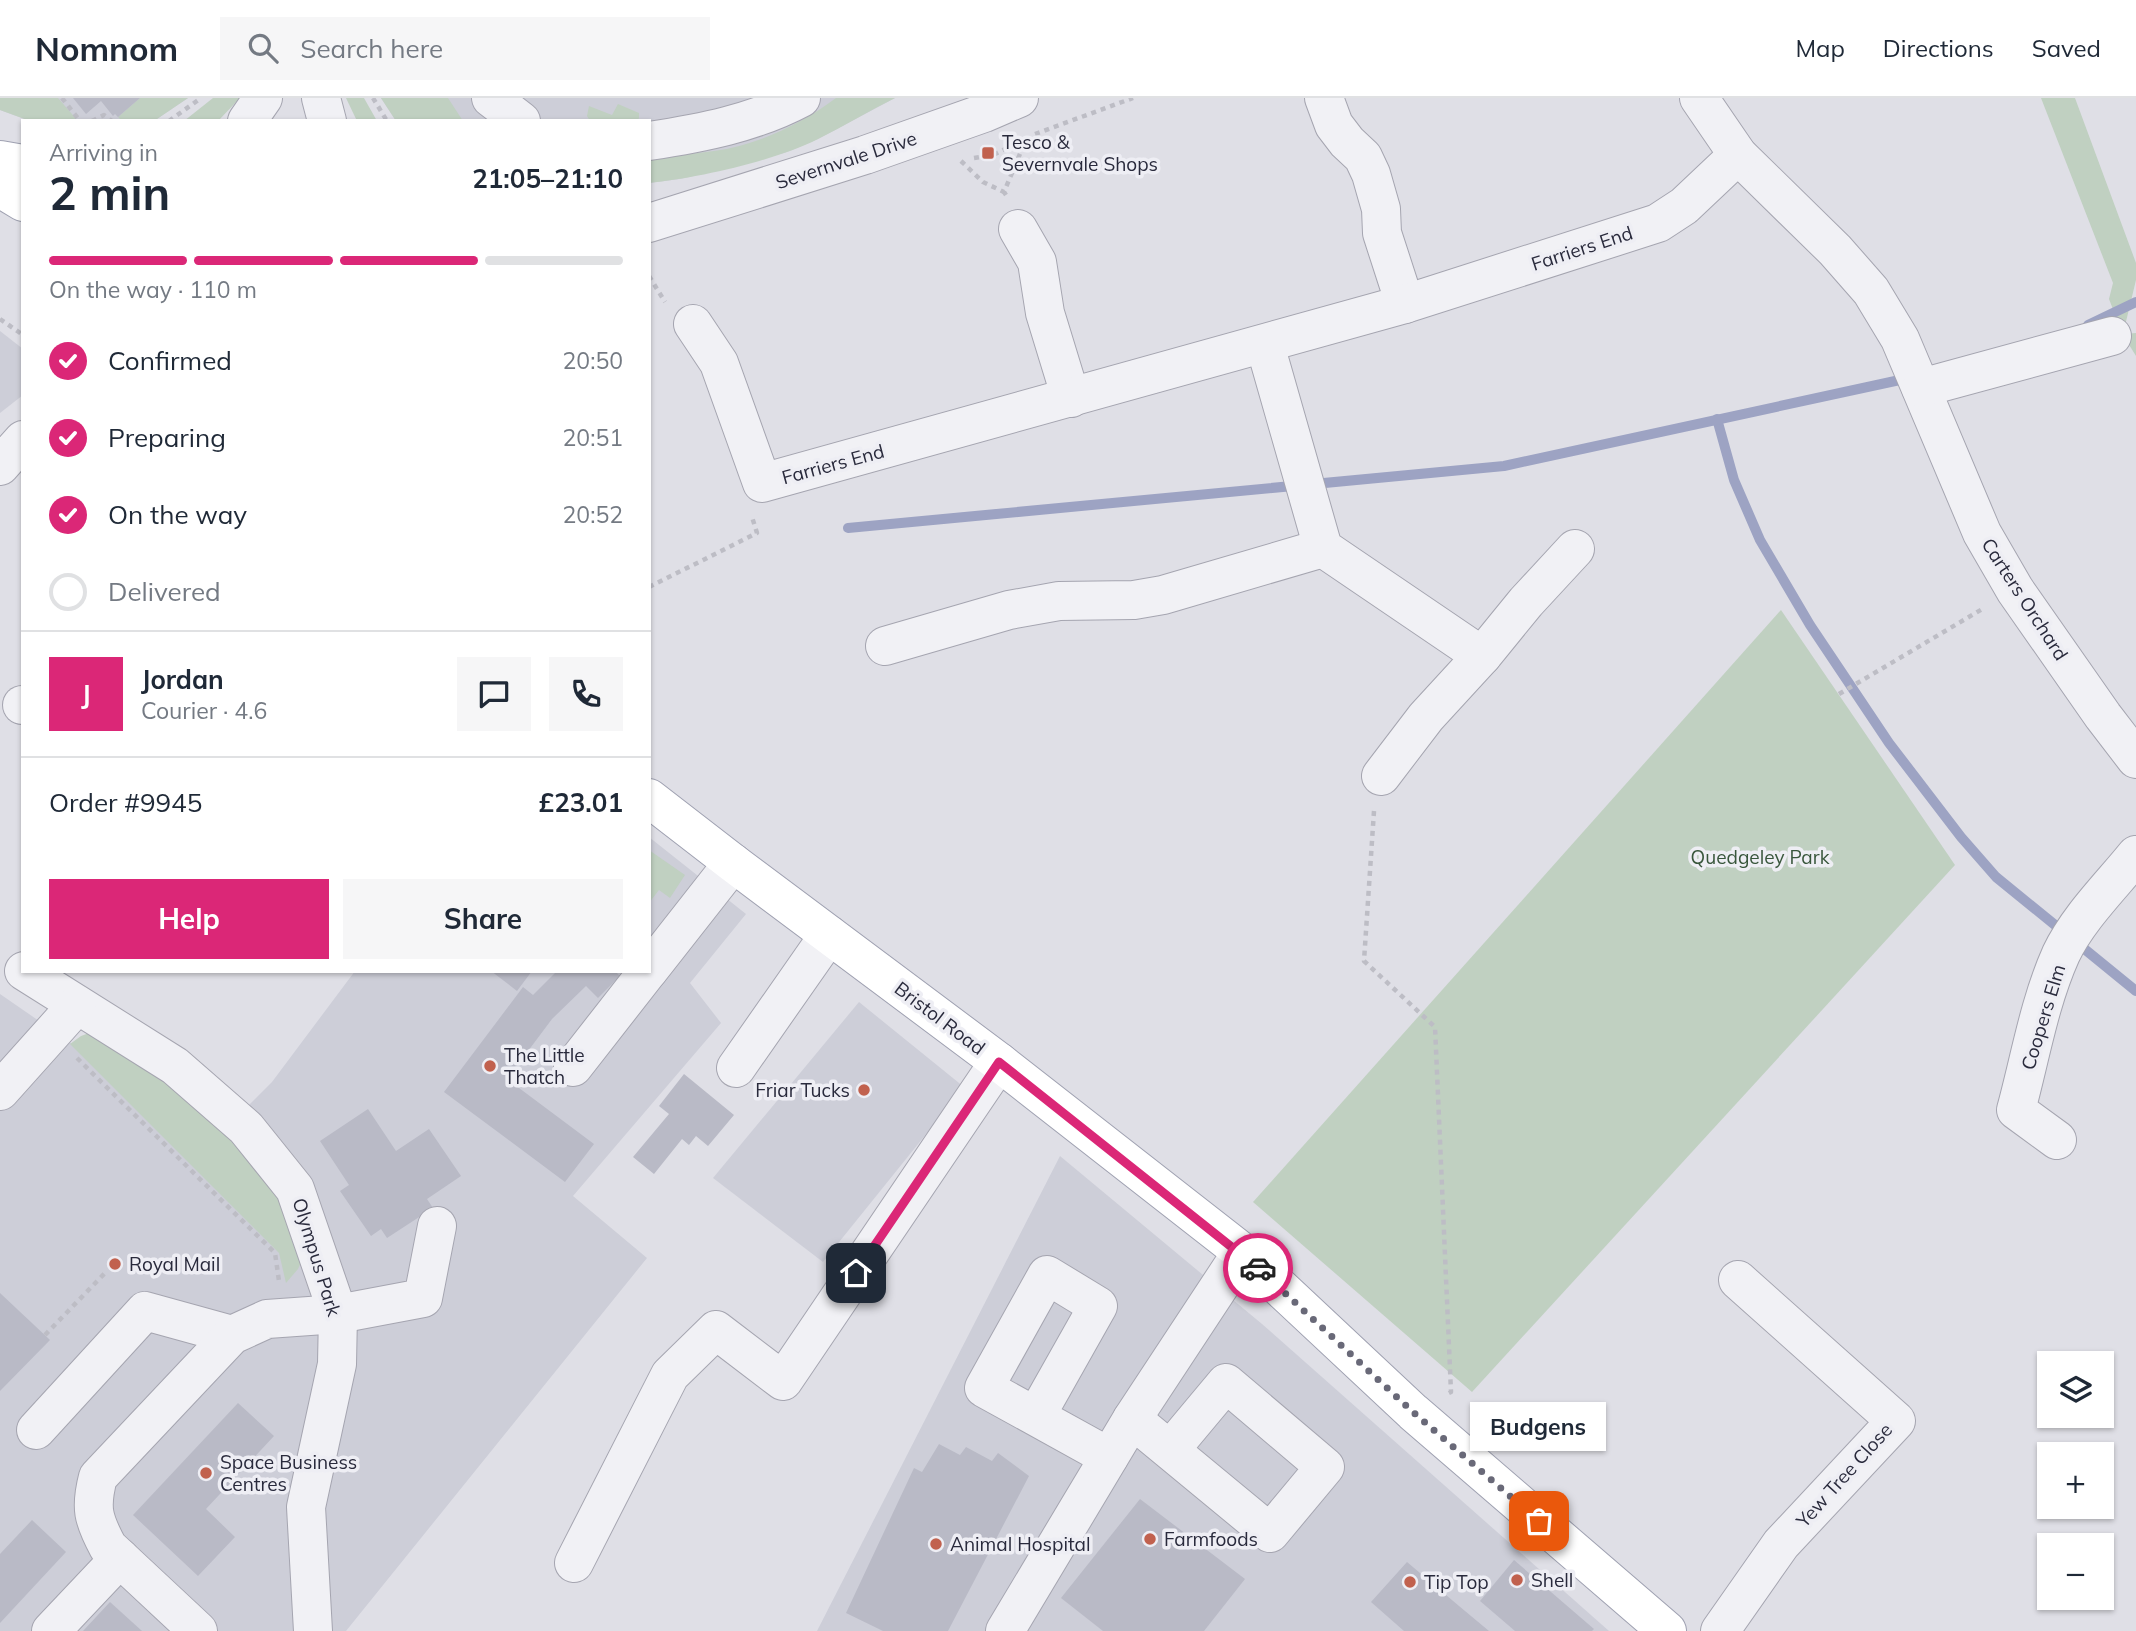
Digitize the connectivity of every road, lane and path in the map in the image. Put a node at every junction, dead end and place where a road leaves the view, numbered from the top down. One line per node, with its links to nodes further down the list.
1 (62, 98): 11 (path)
2 (201, 98): 12 (path)
3 (263, 98): 13 (street)
4 (321, 98): 14 (street)
5 (373, 98): 15 (path)
6 (491, 98): 16 (street)
7 (802, 98): 18 (street)
8 (1019, 98): 26 (street, Severnvale Drive)
9 (1324, 98): 28 (street)
10 (1699, 98): 19 (street, Carters Orchard)
11 (80, 119)
12 (172, 119)
13 (248, 119)
14 (326, 119)
15 (386, 119)
16 (518, 119)
17 (1027, 138): 24 (path)
18 (651, 141)
19 (1738, 155): 28 (street, Farriers End); 34 (street, Carters Orchard)
20 (0, 160): 22 (main road)
21 (961, 161): 24 (path)
22 (21, 163)
23 (0, 188): 25 (main road)
24 (1004, 192): 27 (path)
25 (21, 201)
26 (656, 218)
27 (1017, 229): 35 (street)
28 (1405, 304): 33 (street, Farriers End)
29 (0, 319): 31 (path)
30 (693, 324): 35 (street, Farriers End)
31 (21, 334)
32 (2112, 336): 34 (street)
33 (1265, 345): 35 (street, Farriers End); 37 (street)
34 (1921, 388): 40 (street, Carters Orchard)
35 (1071, 398)
36 (751, 513): 39 (path)
37 (1323, 548): 41 (street); 42 (street)
38 (1575, 549): 42 (street)
39 (651, 586)
40 (2015, 590): 43 (path); 44 (street, Carters Orchard)
41 (885, 646)
42 (1482, 656): 45 (street)
43 (1839, 694)
44 (2136, 759)
45 (1381, 776)
46 (651, 800): 49 (main road, Bristol Road)
47 (1373, 816): 71 (path)
48 (2136, 855): 62 (street, Coopers Elm)
49 (733, 863): 50 (main road, Bristol Road); 52 (street)
50 (829, 935): 58 (main road, Bristol Road); 60 (street)
51 (0, 956): 53 (street, Olympus Park)
52 (651, 968)
53 (21, 970)
54 (26, 973): 56 (street, Olympus Park)
55 (647, 973): 59 (street)
56 (77, 1005): 57 (street); 67 (street, Olympus Park)
57 (52, 1033): 61 (street); 68 (path)
58 (999, 1062): 64 (main road, Bristol Road); 78 (street)
59 (573, 1067)
60 (736, 1068)
61 (0, 1091)
62 (2057, 1140)
63 (437, 1226): 67 (street)
64 (1242, 1252): 71 (main road, Bristol Road); 73 (street)
65 (105, 1273): 69 (path)
66 (1738, 1280): 84 (street, Yew Tree Close)
67 (338, 1314): 68 (street); 82 (street, Olympus Park)
68 (284, 1318): 70 (street)
69 (45, 1335)
70 (232, 1335): 74 (street); 77 (street)
71 (1413, 1412): 79 (main road, Bristol Road)
72 (1036, 1416): 76 (street)
73 (1132, 1419): 75 (street); 76 (street)
74 (36, 1430)
75 (1170, 1450): 75 (street)
76 (1110, 1457): 83 (street)
77 (120, 1558): 80 (street); 81 (street)
78 (574, 1563)
79 (1665, 1630)
80 (51, 1631)
81 (198, 1631)
82 (313, 1631)
83 (1005, 1631)
84 (1720, 1631)

